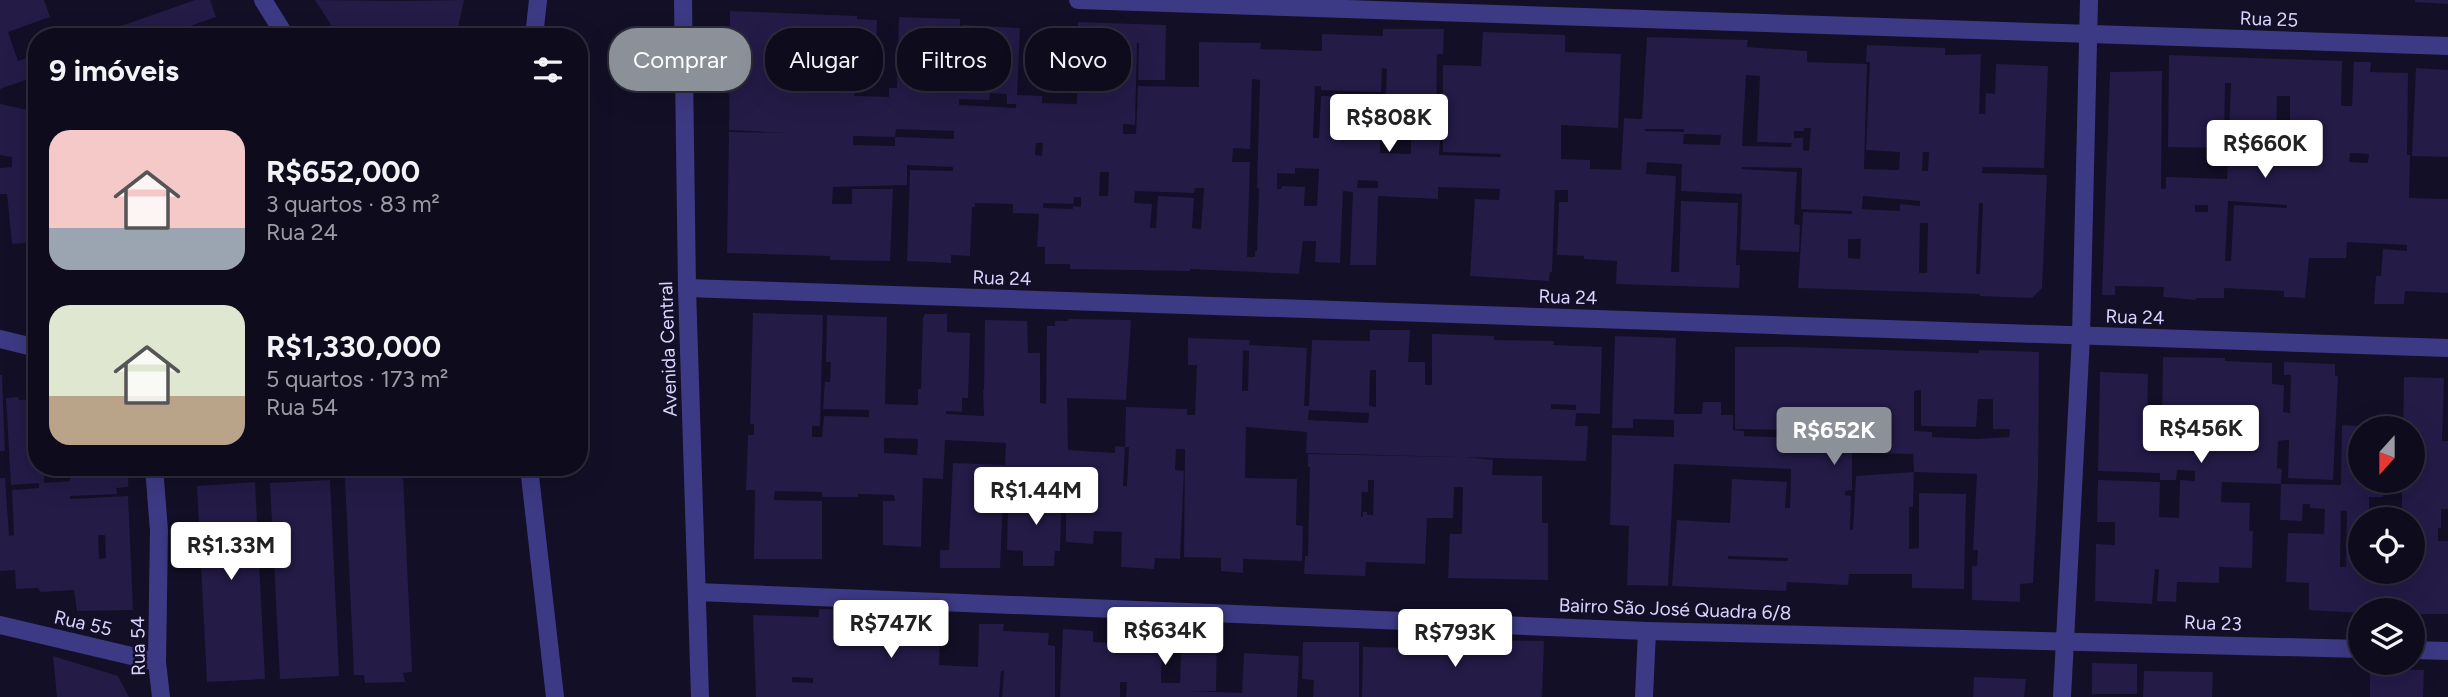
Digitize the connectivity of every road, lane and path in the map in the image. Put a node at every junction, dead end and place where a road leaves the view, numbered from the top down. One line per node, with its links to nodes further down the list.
1 (263, 0): 6 (street)
2 (538, 0): 7 (street)
3 (683, 0): 10 (street, Avenida Central)
4 (1078, 0): 8 (street, Rua 25)
5 (2089, 0): 8 (street)
6 (280, 28)
7 (535, 28)
8 (2089, 33): 9 (street, Rua 25); 11 (street)
9 (2448, 46)
10 (687, 288): 11 (street, Rua 24); 17 (street, Avenida Central)
11 (2081, 336): 14 (street, Rua 24); 20 (street)
12 (0, 339): 13 (street)
13 (28, 346)
14 (2448, 348)
15 (155, 476): 24 (street, Rua 54)
16 (530, 476): 26 (street)
17 (697, 592): 19 (street, Bairro São José Quadra 6/8); 25 (street, Avenida Central)
18 (0, 625): 24 (street, Rua 55)
19 (1647, 631): 20 (street, Bairro São José Quadra 6/8); 29 (street)
20 (2064, 639): 21 (street, Rua 23); 30 (street)
21 (2348, 649)
22 (2425, 650): 23 (street)
23 (2448, 651)
24 (157, 662): 27 (street, Rua 54)
25 (700, 693): 28 (street)
26 (558, 696)
27 (161, 697)
28 (683, 697)
29 (1644, 697)
30 (2062, 697)

